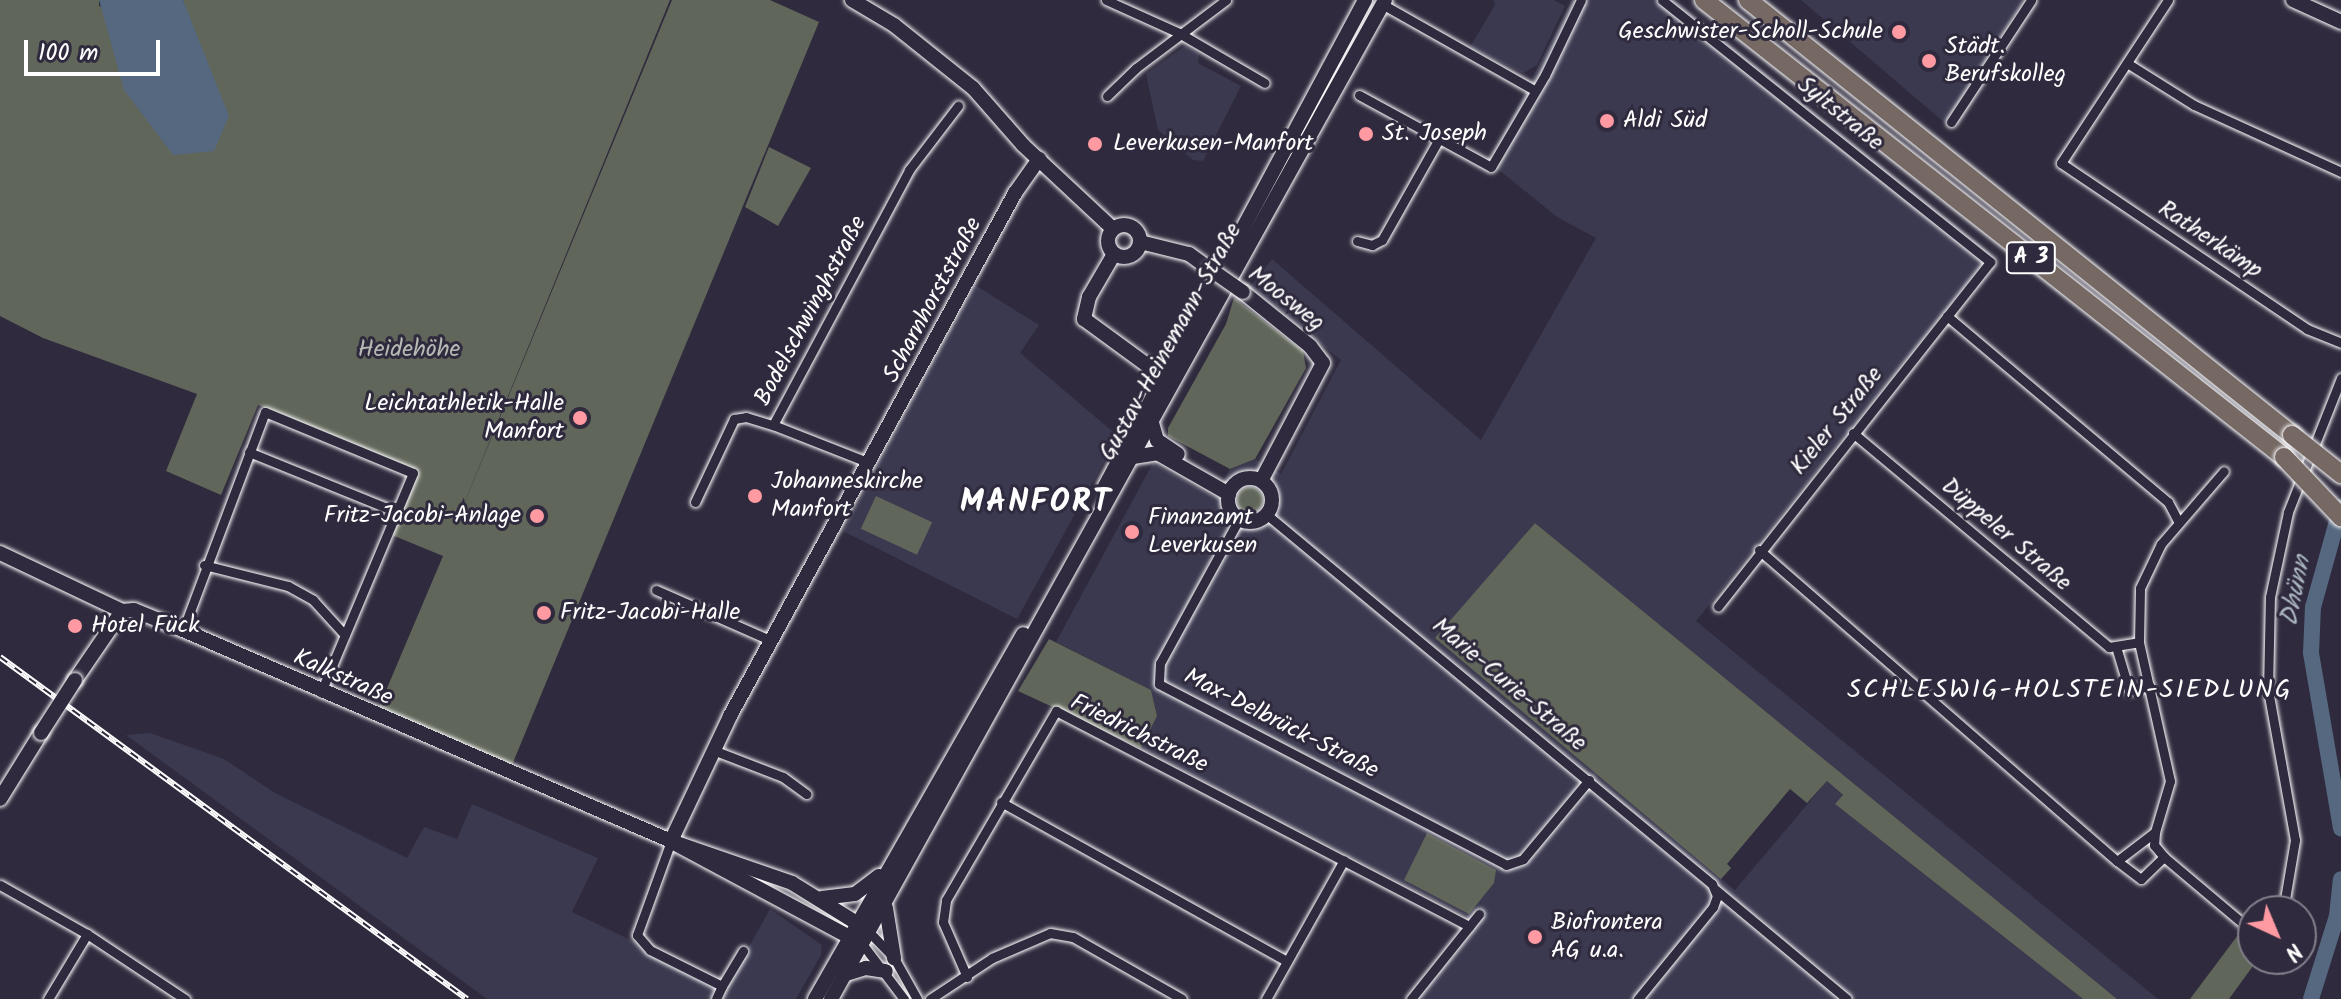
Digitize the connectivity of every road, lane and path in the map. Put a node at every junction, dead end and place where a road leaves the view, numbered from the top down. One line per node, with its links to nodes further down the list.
1 (852, 0): 23 (street)
2 (1106, 0): 14 (street)
3 (1226, 0): 14 (street)
4 (1365, 0): 32 (street, Gustav-Heinemann-Straße)
5 (1581, 0): 17 (street)
6 (1662, 0): 29 (street, Syltstraße)
7 (1704, 0): 42 (highway, A 3)
8 (1748, 0): 39 (highway, A 3)
9 (2031, 0): 21 (street)
10 (2168, 0): 15 (street)
11 (2293, 0): 13 (street)
12 (1380, 1): 17 (street); 36 (street, Gustav-Heinemann-Straße)
13 (2341, 22)
14 (1179, 33): 16 (street); 19 (street)
15 (2127, 63): 24 (street); 31 (street, Ratherkämp)
16 (1265, 83)
17 (1532, 89): 22 (street)
18 (1359, 95): 22 (street)
19 (1107, 96)
20 (969, 115): 37 (street, Bodelschwinghstraße)
21 (1951, 122)
22 (1439, 139): 26 (street)
23 (1039, 159): 25 (street); 43 (street, Scharnhorststraße)
24 (2341, 172)
25 (1113, 229): 27 (street); 28 (street)
26 (1357, 241)
27 (1140, 242): 28 (street); 47 (street, Moosweg, bridge)
28 (1114, 254): 33 (street)
29 (1990, 262): 30 (street, Kieler Straße)
30 (1947, 316): 38 (street, Kieler Straße); 55 (street)
31 (2341, 343)
32 (1174, 360): 33 (street); 35 (street, Gustav-Heinemann-Straße)
33 (1151, 368): 35 (street)
34 (2341, 378): 82 (street)
35 (1157, 391): 79 (street, Gustav-Heinemann-Straße)
36 (1152, 423): 41 (street, Gustav-Heinemann-Straße); 48 (street)
37 (773, 425): 43 (street); 49 (street, Bodelschwinghstraße)
38 (1853, 433): 56 (street, Kieler Straße); 66 (street, Düppeler Straße)
39 (2292, 435): 44 (highway, bridge); 46 (highway, A 3, bridge)
40 (249, 452): 51 (street); 51 (street); 58 (street)
41 (1133, 457): 48 (street); 84 (street, Gustav-Heinemann-Straße)
42 (2284, 457): 50 (highway, A 3, bridge); 53 (highway, bridge)
43 (870, 463): 64 (street, Scharnhorststraße)
44 (2341, 466)
45 (2224, 471): 55 (street)
46 (2341, 474)
47 (1261, 481): 48 (street); 52 (street)
48 (1232, 489): 54 (street)
49 (695, 502)
50 (2341, 503)
51 (397, 512): 63 (street)
52 (1266, 514): 54 (street); 70 (street, Marie-Curie-Straße)
53 (2341, 517)
54 (1239, 519): 70 (street, Max-Delbrück-Straße)
55 (2178, 521): 65 (street)
56 (1759, 550): 60 (street, Kieler Straße); 78 (street)
57 (0, 553): 61 (street, Kalkstraße)
58 (204, 565): 62 (street); 63 (street)
59 (656, 590): 64 (street)
60 (1718, 606)
61 (122, 611): 62 (street, Kalkstraße); 72 (street, bridge)
62 (183, 630): 68 (street, Kalkstraße)
63 (345, 635): 68 (street)
64 (772, 641): 69 (street, Scharnhorststraße)
65 (2139, 642): 66 (street); 67 (street)
66 (2117, 650): 67 (street)
67 (2150, 686): 74 (street)
68 (321, 692): 75 (street, Kalkstraße)
69 (713, 750): 71 (street); 75 (street, Scharnhorststraße)
70 (1589, 780): 81 (street, Marie-Curie-Straße)
71 (806, 794)
72 (0, 799)
73 (1001, 802): 77 (street, Friedrichstraße); 95 (street); 98 (street, Friedrichstraße)
74 (2155, 832): 76 (street); 78 (street)
75 (671, 841): 83 (street, Kalkstraße); 86 (street, Kalkstraße); 99 (street)
76 (2164, 857): 78 (street); 87 (street)
77 (1344, 860): 89 (street, Friedrichstraße); 95 (street)
78 (2117, 861)
79 (885, 870): 83 (street); 88 (street, Gustav-Heinemann-Straße)
80 (0, 885): 90 (street)
81 (1716, 893): 111 (street); 112 (street, Marie-Curie-Straße)
82 (2286, 895)
83 (822, 898): 88 (street, Kalkstraße)
84 (887, 903): 91 (street, Gustav-Heinemann-Straße); 93 (street)
85 (1479, 914): 89 (street)
86 (817, 918): 91 (street, Kalkstraße); 94 (street)
87 (2237, 919)
88 (858, 922): 91 (street, Gustav-Heinemann-Straße)
89 (1469, 926): 110 (street)
90 (87, 934): 100 (street); 101 (street)
91 (861, 938): 93 (street); 94 (street, Gustav-Heinemann-Straße); 96 (street); 97 (street, Gustav-Heinemann-Straße)
92 (743, 951): 99 (street)
93 (894, 958): 106 (street)
94 (837, 960): 103 (street, Gustav-Heinemann-Straße)
95 (1287, 961): 109 (street)
96 (886, 971): 97 (street); 105 (street)
97 (846, 974): 104 (street, Gustav-Heinemann-Straße)
98 (967, 977): 107 (street); 108 (street)
99 (722, 986): 102 (street)
100 (48, 999)
101 (185, 999)
102 (716, 999)
103 (815, 999)
104 (831, 999)
105 (904, 999)
106 (917, 999)
107 (930, 999)
108 (1182, 999)
109 (1266, 999)
110 (1411, 999)
111 (1638, 999)
112 (1847, 999)

